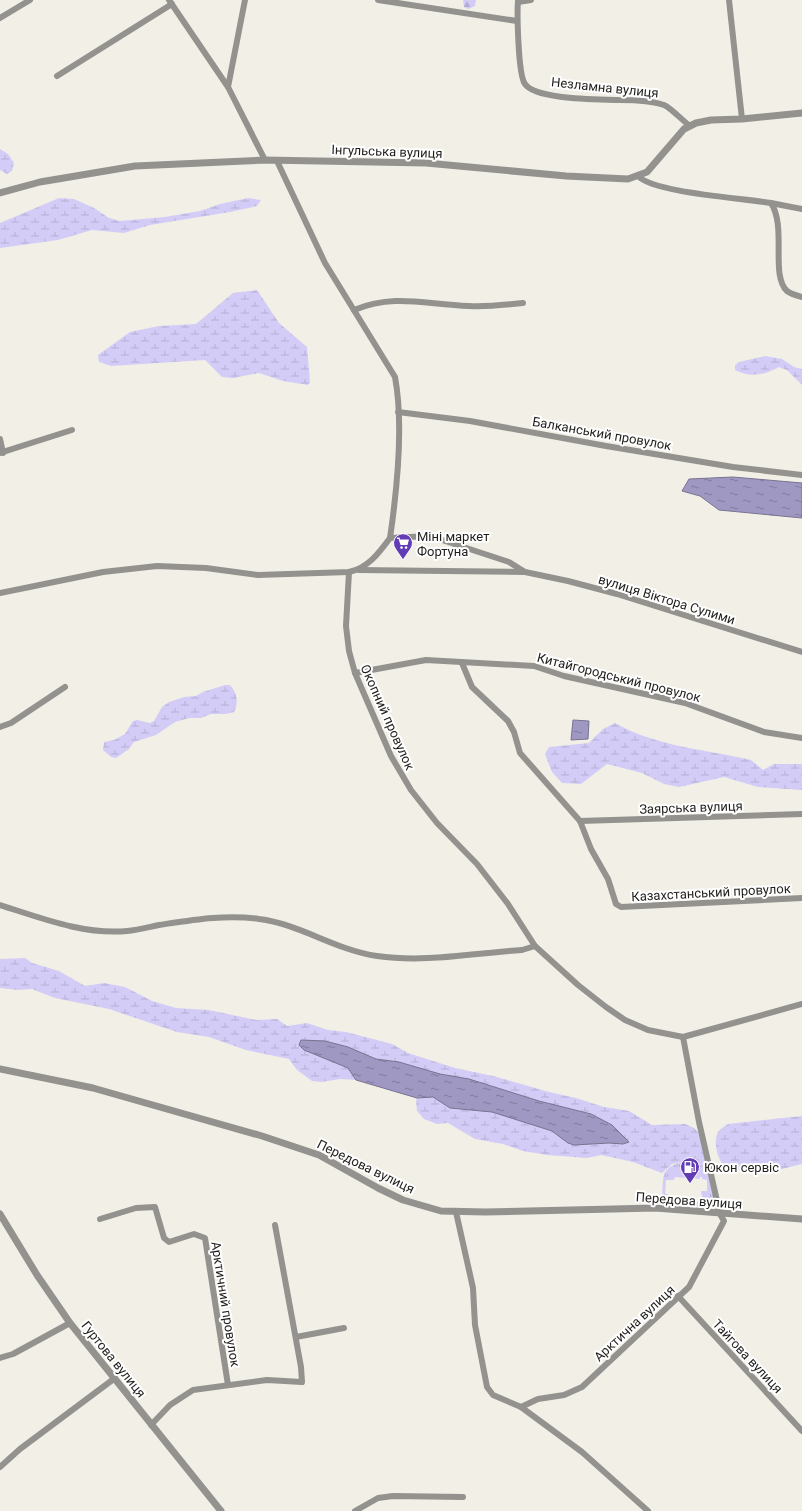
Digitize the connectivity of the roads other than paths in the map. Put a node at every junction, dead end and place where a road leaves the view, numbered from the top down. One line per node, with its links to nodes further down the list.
1 (30, 0): 8 (street)
2 (245, 0): 11 (street)
3 (378, 0): 9 (street)
4 (531, 0): 6 (street)
5 (729, 0): 13 (street)
6 (518, 1): 9 (street, Незламна вулиця)
7 (170, 2): 10 (street); 11 (street)
8 (0, 18)
9 (517, 21): 14 (street, Незламна вулиця)
10 (57, 76)
11 (228, 87): 15 (street)
12 (802, 113): 13 (street)
13 (742, 119): 14 (street)
14 (690, 126): 17 (street)
15 (265, 160): 16 (street, Інгульська вулиця); 18 (street, Інгульська вулиця)
16 (277, 161): 17 (street, Інгульська вулиця); 23 (street)
17 (638, 176): 19 (street)
18 (0, 193)
19 (771, 203): 20 (street); 21 (street)
20 (802, 209)
21 (802, 297)
22 (523, 303): 23 (street)
23 (354, 310): 24 (street)
24 (398, 412): 28 (street, Балканський провулок); 29 (street)
25 (72, 430): 27 (street)
26 (0, 439): 27 (street)
27 (2, 453)
28 (802, 475)
29 (390, 538): 30 (street, вулиця Віктора Сулими); 32 (street, вулиця Віктора Сулими)
30 (359, 570): 31 (street, вулиця Віктора Сулими); 32 (street, вулиця Віктора Сулими)
31 (349, 572): 33 (street, вулиця Віктора Сулими); 36 (street, Окопний провулок)
32 (525, 572): 34 (street, вулиця Віктора Сулими)
33 (0, 593)
34 (802, 652)
35 (462, 663): 36 (street, Китайгородський провулок); 39 (street, Китайгородський провулок); 41 (street)
36 (355, 673): 44 (street, Окопний провулок)
37 (65, 687): 38 (street)
38 (0, 728)
39 (802, 738)
40 (802, 814): 41 (street, Заярська вулиця)
41 (580, 821): 42 (street, Казахстанський провулок)
42 (802, 898)
43 (0, 905): 44 (street)
44 (535, 946): 46 (street, Окопний провулок)
45 (802, 1004): 46 (street)
46 (683, 1037): 50 (street)
47 (0, 1069): 48 (street, Передова вулиця)
48 (456, 1212): 50 (street, Передова вулиця); 61 (street)
49 (0, 1214): 55 (street, Гуртова вулиця)
50 (720, 1214): 52 (street, Передова вулиця); 54 (street, Арктична вулиця)
51 (100, 1219): 60 (street, Арктичний провулок)
52 (802, 1219)
53 (275, 1225): 57 (street, Арктичний провулок)
54 (678, 1296): 61 (street, Арктична вулиця); 63 (street, Тайгова вулиця)
55 (70, 1323): 58 (street); 59 (street, Гуртова вулиця)
56 (344, 1328): 57 (street)
57 (296, 1337): 60 (street, Арктичний провулок)
58 (0, 1358)
59 (115, 1378): 62 (street, Гуртова вулиця); 64 (street)
60 (228, 1386): 62 (street, Арктичний провулок)
61 (521, 1407): 68 (street)
62 (151, 1425): 66 (street, Гуртова вулиця)
63 (802, 1431)
64 (0, 1467)
65 (463, 1496): 67 (street)
66 (221, 1511)
67 (355, 1511)
68 (648, 1511)

